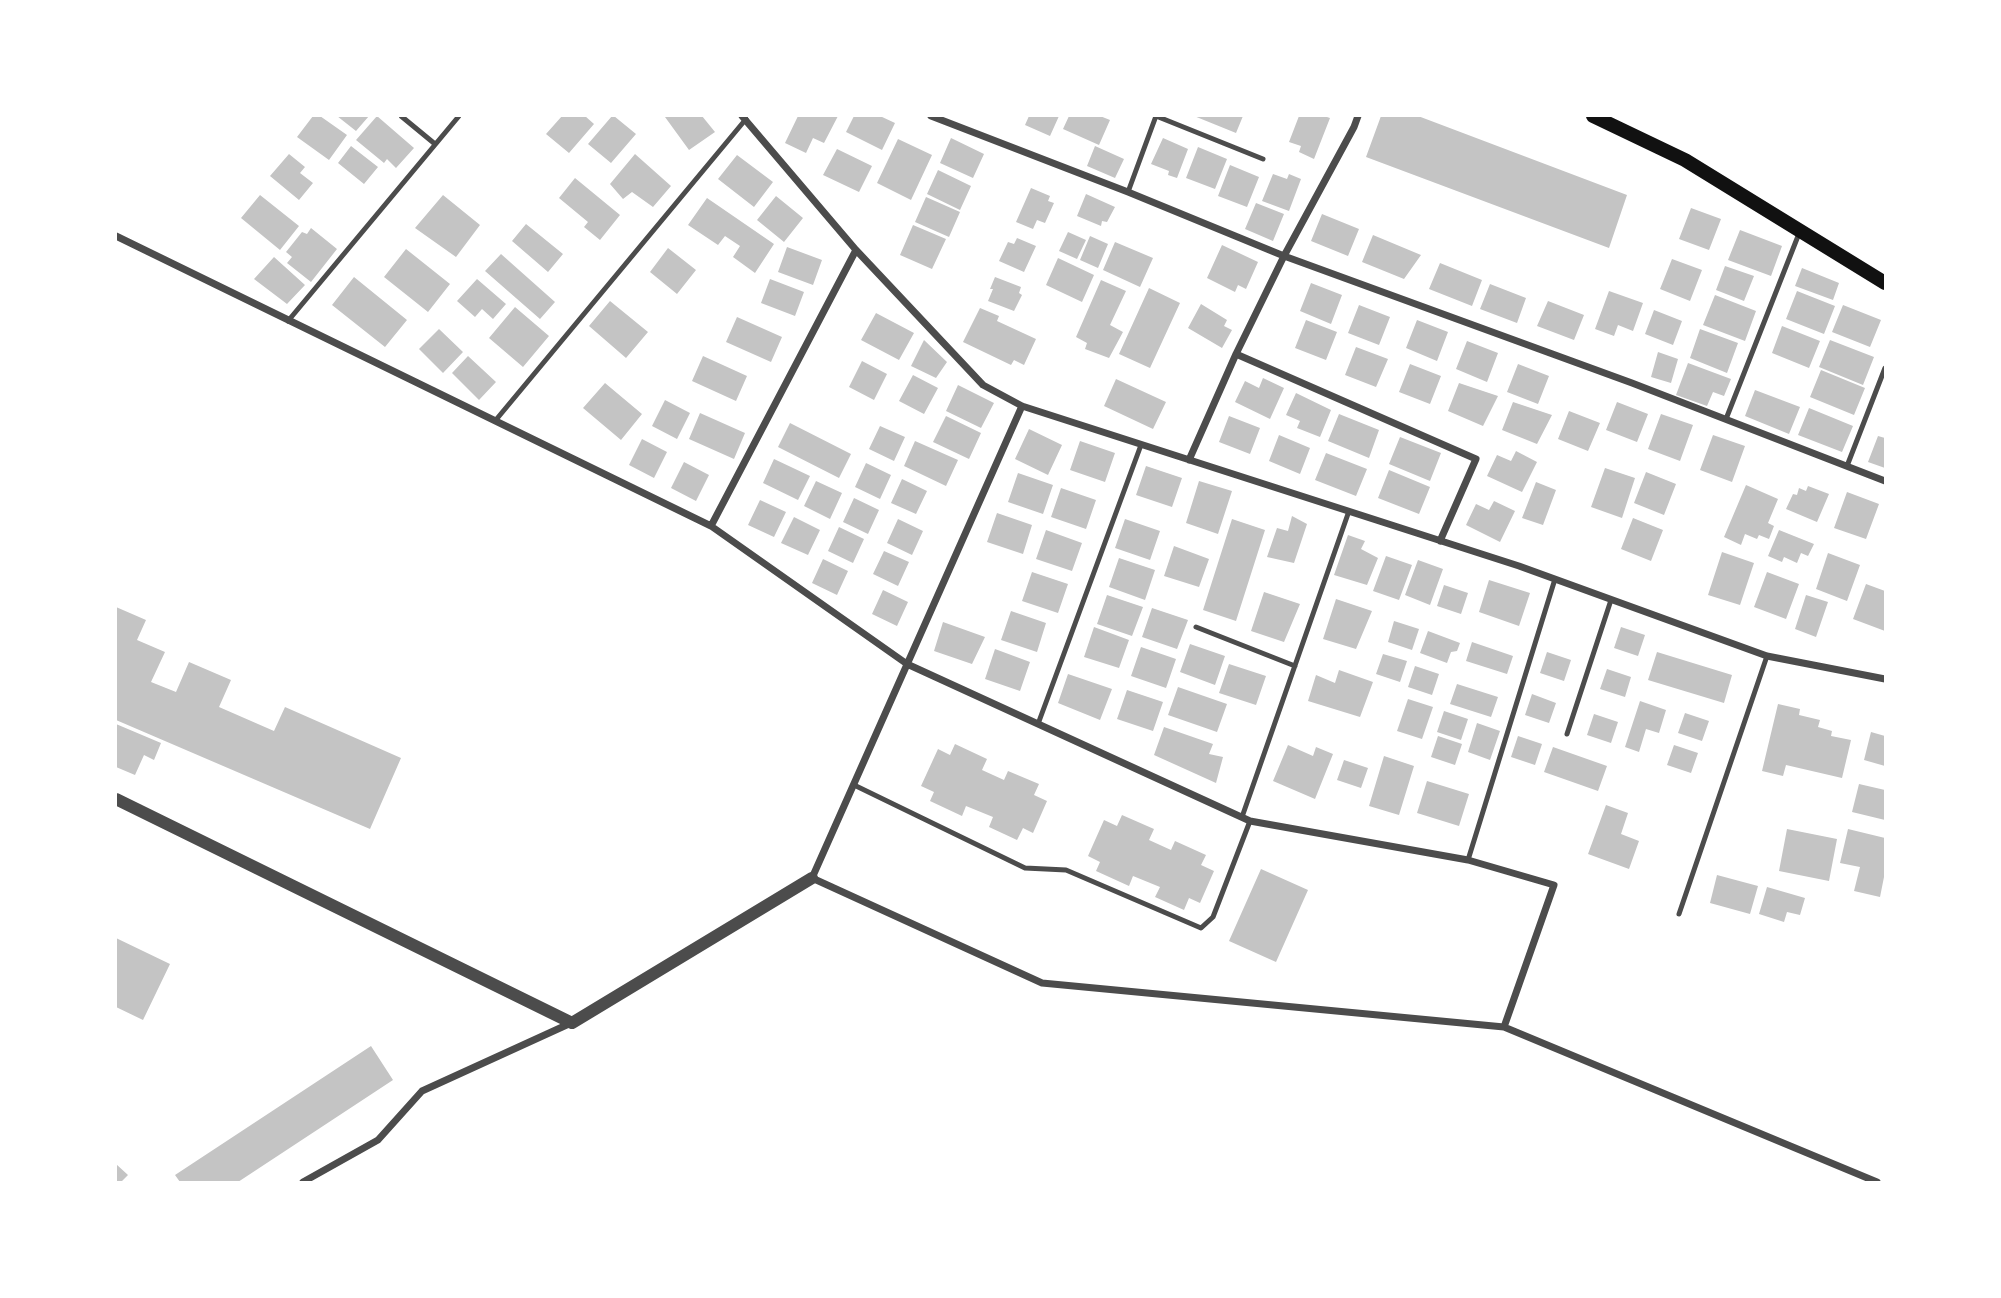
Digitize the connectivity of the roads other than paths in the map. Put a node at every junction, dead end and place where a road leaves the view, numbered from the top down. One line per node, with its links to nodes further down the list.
1 (401, 116): 8 (lane)
2 (459, 116): 8 (lane)
3 (931, 116): 10 (street)
4 (1156, 116): 9 (lane); 10 (lane)
5 (1358, 116): 14 (street)
6 (1593, 116): 11 (main road)
7 (744, 118): 13 (street); 21 (lane)
8 (435, 144): 16 (lane)
9 (1264, 159)
10 (1128, 192): 14 (street)
11 (1800, 231): 15 (main road); 20 (lane)
12 (116, 236): 16 (street)
13 (856, 250): 19 (street); 27 (street)
14 (1284, 256): 17 (street); 20 (street)
15 (1885, 283)
16 (288, 321): 21 (street)
17 (1236, 354): 23 (street); 28 (street)
18 (1885, 368): 24 (lane)
19 (1022, 406): 22 (street); 33 (street)
20 (1726, 419): 24 (street)
21 (495, 421): 27 (street)
22 (1142, 445): 23 (street); 36 (lane)
23 (1189, 460): 26 (street)
24 (1847, 466): 25 (street)
25 (1885, 481)
26 (1349, 511): 28 (street); 34 (lane)
27 (711, 526): 33 (street)
28 (1440, 541): 29 (street)
29 (1555, 579): 30 (street); 41 (lane)
30 (1611, 600): 32 (street); 37 (lane)
31 (1196, 626): 34 (lane)
32 (1767, 656): 35 (street); 43 (lane)
33 (907, 664): 36 (street); 38 (street)
34 (1295, 666): 40 (lane)
35 (1885, 679)
36 (1038, 724): 40 (street)
37 (1567, 734)
38 (854, 786): 40 (lane); 42 (street)
39 (116, 799): 44 (street)
40 (1246, 819): 41 (street)
41 (1468, 860): 45 (street)
42 (812, 878): 44 (street); 45 (street)
43 (1679, 914)
44 (572, 1023): 46 (street)
45 (1504, 1027): 47 (street)
46 (303, 1182)
47 (1877, 1182)

